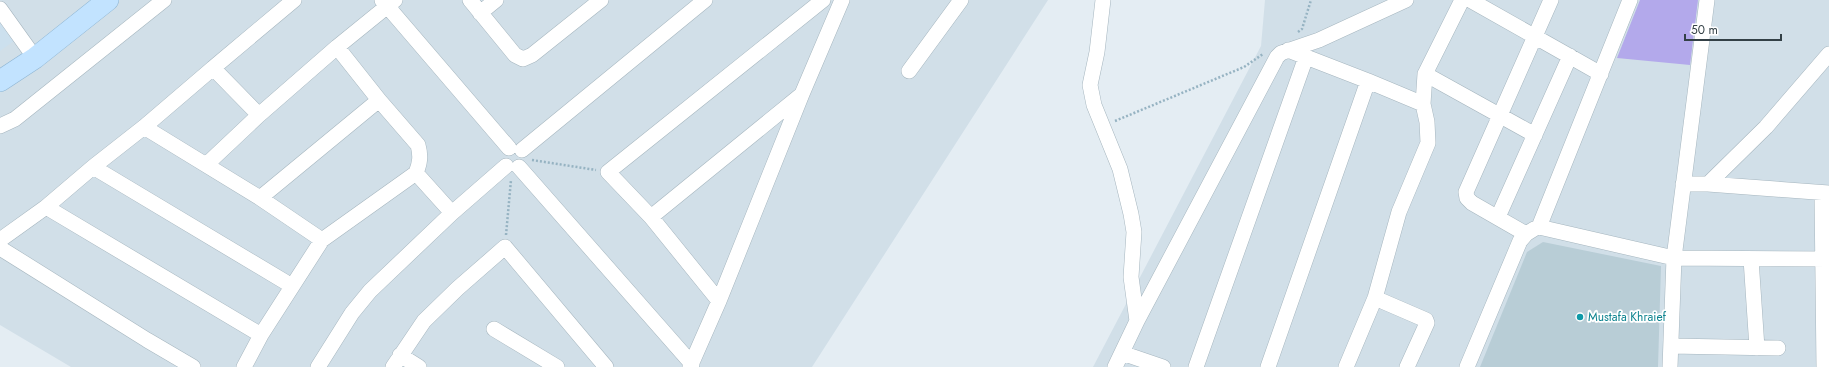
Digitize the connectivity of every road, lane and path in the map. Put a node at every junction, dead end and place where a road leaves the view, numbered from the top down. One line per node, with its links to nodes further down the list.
1 (108, 0): 30 (street)
2 (164, 0): 42 (street)
3 (294, 0): 31 (street)
4 (470, 0): 21 (street)
5 (496, 0): 21 (street)
6 (601, 0): 21 (street)
7 (706, 0): 46 (street)
8 (823, 0): 49 (street)
9 (842, 0): 37 (street)
10 (961, 0): 32 (street)
11 (1103, 0): 43 (street)
12 (1311, 0): 22 (path)
13 (1406, 0): 25 (street)
14 (1462, 0): 33 (street)
15 (1470, 0): 23 (street)
16 (1551, 0): 23 (street)
17 (1630, 0): 34 (street)
18 (1707, 0): 51 (street)
19 (388, 2): 24 (street); 46 (street)
20 (0, 8): 30 (street)
21 (480, 13)
22 (1296, 33)
23 (1536, 37): 28 (street); 41 (street)
24 (337, 47): 38 (street); 40 (street)
25 (1288, 50): 29 (street); 70 (street)
26 (1264, 54): 43 (path)
27 (1829, 54): 52 (street)
28 (1570, 56): 34 (street); 45 (street)
29 (1306, 57): 36 (street); 87 (street)
30 (34, 58): 35 (street)
31 (213, 68): 40 (street); 44 (street)
32 (909, 71)
33 (1425, 74): 39 (street); 41 (street)
34 (1601, 74): 59 (street)
35 (0, 81)
36 (1368, 81): 39 (street); 88 (street)
37 (802, 94): 57 (street); 69 (street)
38 (379, 100): 50 (street); 54 (street)
39 (1423, 104): 68 (street)
40 (259, 115): 47 (street)
41 (1499, 116): 45 (street); 58 (street)
42 (0, 126)
43 (1102, 126): 70 (street)
44 (144, 127): 47 (street); 48 (street)
45 (1535, 135): 58 (street)
46 (516, 160): 49 (path); 56 (street); 62 (path); 78 (street)
47 (207, 164): 54 (street)
48 (93, 167): 55 (street); 67 (street)
49 (608, 172): 57 (street)
50 (416, 173): 56 (street); 61 (street)
51 (1683, 184): 52 (street); 64 (street)
52 (1708, 184): 53 (street)
53 (1826, 193): 66 (street)
54 (260, 198): 61 (street)
55 (46, 207): 60 (street); 72 (street)
56 (452, 213): 81 (street)
57 (651, 217): 69 (street)
58 (1498, 217): 59 (street)
59 (1532, 230): 64 (street); 91 (street)
60 (0, 240)
61 (322, 240): 67 (street)
62 (505, 247): 77 (street); 84 (street)
63 (0, 248): 79 (street)
64 (1674, 258): 65 (street); 73 (street)
65 (1751, 258): 66 (street); 74 (street)
66 (1826, 259): 93 (street)
67 (292, 286): 72 (street)
68 (1375, 298): 89 (street); 90 (street)
69 (719, 301): 78 (street)
70 (1137, 321): 76 (street)
71 (494, 329): 83 (street)
72 (261, 335): 80 (street)
73 (1671, 346): 74 (street); 92 (street)
74 (1757, 348): 75 (street)
75 (1778, 348)
76 (1122, 353): 85 (street); 86 (street)
77 (396, 361): 82 (street)
78 (691, 365)
79 (193, 367)
80 (244, 367)
81 (318, 367)
82 (419, 367)
83 (557, 367)
84 (606, 367)
85 (1115, 367)
86 (1162, 367)
87 (1196, 367)
88 (1268, 367)
89 (1346, 367)
90 (1407, 367)
91 (1467, 367)
92 (1670, 367)
93 (1824, 367)

